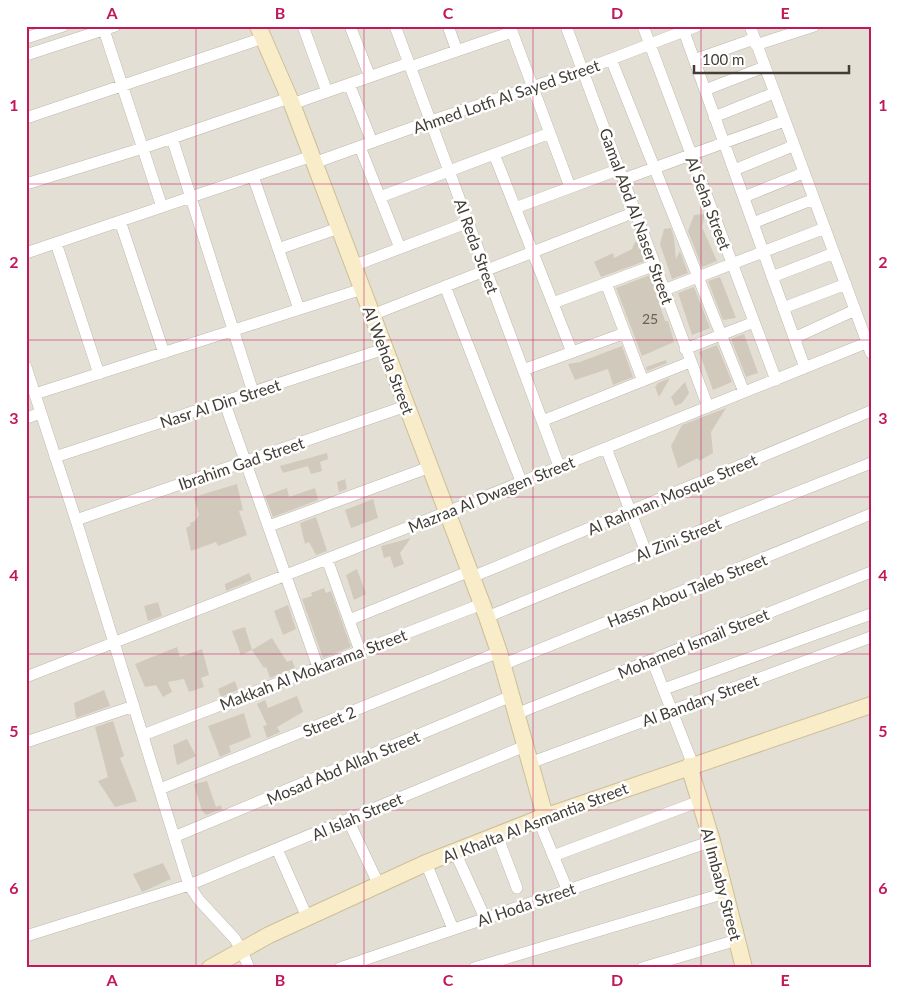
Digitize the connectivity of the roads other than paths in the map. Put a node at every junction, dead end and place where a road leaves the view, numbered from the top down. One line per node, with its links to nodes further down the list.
1 (63, 26): 15 (street)
2 (303, 26): 30 (street)
3 (350, 26): 25 (street)
4 (395, 26): 22 (street, Al Reda Street)
5 (448, 26): 18 (street)
6 (566, 26): 24 (street, Gamal Abd Al Naser Street)
7 (643, 26): 17 (street, Al Seha Street)
8 (697, 26): 13 (street, Ahmed Lotfi Al Sayed Street)
9 (750, 26): 16 (street)
10 (814, 26): 16 (street)
11 (109, 28): 19 (street); 27 (street)
12 (511, 29): 18 (street); 28 (street)
13 (683, 29): 17 (street, Ahmed Lotfi Al Sayed Street); 21 (street)
14 (261, 32): 27 (street); 32 (street, Al Wehda Street)
15 (26, 38)
16 (755, 42): 21 (street); 23 (street)
17 (650, 44): 20 (street, Ahmed Lotfi Al Sayed Street); 45 (street, Al Seha Street)
18 (457, 51): 22 (street)
19 (26, 55)
20 (611, 60): 24 (street, Ahmed Lotfi Al Sayed Street); 47 (street)
21 (694, 60): 29 (street)
22 (410, 65): 25 (street); 35 (street, Al Reda Street)
23 (764, 68): 29 (street); 31 (street)
24 (583, 70): 28 (street, Ahmed Lotfi Al Sayed Street); 51 (street, Gamal Abd Al Naser Street)
25 (370, 77): 26 (street)
26 (349, 84): 30 (street); 39 (street)
27 (123, 86): 34 (street); 43 (street)
28 (532, 87): 35 (street, Ahmed Lotfi Al Sayed Street); 37 (street)
29 (706, 90): 33 (street)
30 (327, 92): 32 (street)
31 (774, 93): 33 (street); 36 (street)
32 (290, 101): 38 (street); 46 (street, Al Wehda Street)
33 (714, 117): 40 (street)
34 (26, 118)
35 (431, 121): 39 (street, Ahmed Lotfi Al Sayed Street); 49 (street, Al Reda Street)
36 (784, 121): 40 (street); 41 (street)
37 (550, 133): 44 (street); 54 (street)
38 (172, 138): 43 (street); 55 (street)
39 (372, 142): 42 (street, Ahmed Lotfi Al Sayed Street)
40 (724, 143): 45 (street); 48 (street)
41 (793, 146): 48 (street); 50 (street)
42 (360, 147): 46 (street, Ahmed Lotfi Al Sayed Street); 56 (street)
43 (143, 148): 53 (street); 59 (street)
44 (494, 154): 49 (street); 60 (street)
45 (691, 155): 47 (street); 74 (street, Al Seha Street)
46 (313, 160): 52 (street, Ahmed Lotfi Al Sayed Street); 65 (street, Al Wehda Street)
47 (654, 168): 51 (street); 79 (street)
48 (734, 170): 57 (street)
49 (449, 171): 56 (street); 63 (street, Al Reda Street)
50 (803, 173): 57 (street); 58 (street)
51 (622, 174): 54 (street); 61 (street, Gamal Abd Al Naser Street)
52 (253, 176): 55 (street, Ahmed Lotfi Al Sayed Street); 69 (street)
53 (26, 184)
54 (570, 187): 60 (street)
55 (191, 197): 59 (street, Ahmed Lotfi Al Sayed Street); 91 (street)
56 (380, 197): 68 (street)
57 (744, 197): 64 (street)
58 (814, 200): 64 (street); 66 (street)
59 (162, 207): 62 (street, Ahmed Lotfi Al Sayed Street)
60 (515, 208): 70 (street)
61 (635, 212): 70 (street); 75 (street, Gamal Abd Al Naser Street)
62 (120, 221): 67 (street, Ahmed Lotfi Al Sayed Street); 98 (street)
63 (469, 222): 68 (street); 77 (street, Al Reda Street)
64 (753, 223): 71 (street)
65 (339, 228): 69 (street); 76 (street, Al Wehda Street)
66 (825, 228): 71 (street); 73 (street)
67 (56, 243): 72 (street, Ahmed Lotfi Al Sayed Street); 104 (street)
68 (400, 248): 76 (street)
69 (278, 249): 87 (street)
70 (533, 252): 77 (street); 85 (street)
71 (763, 252): 74 (street); 78 (street)
72 (26, 253)
73 (834, 253): 78 (street); 81 (street)
74 (732, 264): 79 (street); 90 (street, Al Seha Street)
75 (655, 265): 80 (street); 84 (street, Gamal Abd Al Naser Street)
76 (353, 266): 83 (street, Al Wehda Street)
77 (486, 270): 82 (street); 103 (street, Al Reda Street)
78 (772, 276): 86 (street)
79 (698, 277): 84 (street); 93 (street)
80 (606, 283): 85 (street); 92 (street)
81 (846, 284): 86 (street); 88 (street)
82 (445, 286): 89 (street); 123 (street)
83 (362, 289): 87 (street); 89 (street, Al Wehda Street)
84 (664, 290): 97 (street, Gamal Abd Al Naser Street)
85 (552, 303): 99 (street)
86 (783, 308): 94 (street)
87 (298, 309): 91 (street)
88 (855, 310): 94 (street); 95 (street)
89 (372, 315): 96 (street, Al Wehda Street)
90 (754, 322): 93 (street); 105 (street, Al Seha Street)
91 (234, 330): 98 (street); 107 (street)
92 (625, 333): 99 (street); 106 (street)
93 (721, 335): 97 (street); 108 (street)
94 (794, 338): 102 (street)
95 (869, 346): 102 (street, Mazraa Al Dwagen Street)
96 (384, 349): 107 (street, Nasr Al Din Street); 111 (street, Al Wehda Street)
97 (685, 349): 100 (street, Gamal Abd Al Naser Street)
98 (164, 352): 104 (street)
99 (572, 352): 103 (street)
100 (690, 362): 106 (street); 112 (street, Gamal Abd Al Naser Street)
101 (26, 367): 109 (street)
102 (805, 368): 105 (street, Mazraa Al Dwagen Street)
103 (524, 370): 116 (street, Al Reda Street)
104 (99, 374): 109 (street)
105 (776, 380): 108 (street, Mazraa Al Dwagen Street)
106 (644, 381): 116 (street)
107 (253, 392): 110 (street, Nasr Al Din Street)
108 (744, 392): 112 (street, Mazraa Al Dwagen Street)
109 (35, 394): 114 (street)
110 (224, 401): 118 (street, Nasr Al Din Street); 119 (street)
111 (406, 406): 119 (street, Ibrahim Gad Street); 121 (street, Al Wehda Street)
112 (708, 407): 117 (street, Mazraa Al Dwagen Street)
113 (871, 410): 124 (street, Al Rahman Mosque Street)
114 (41, 413): 115 (street); 118 (street)
115 (26, 418)
116 (542, 421): 122 (street, Al Reda Street)
117 (606, 448): 122 (street, Mazraa Al Dwagen Street); 124 (street)
118 (56, 457): 127 (street)
119 (245, 461): 127 (street, Ibrahim Gad Street); 128 (street)
120 (871, 463): 129 (street, Al Zini Street)
121 (430, 466): 125 (street, Al Wehda Street); 128 (street)
122 (559, 466): 123 (street, Mazraa Al Dwagen Street)
123 (521, 481): 125 (street, Mazraa Al Dwagen Street)
124 (631, 511): 129 (street); 132 (street, Al Rahman Mosque Street)
125 (447, 512): 130 (street, Mazraa Al Dwagen Street); 132 (street, Al Wehda Street)
126 (871, 514): 140 (street, Hassn Abou Taleb Street)
127 (76, 520): 138 (street)
128 (268, 526): 133 (street)
129 (646, 552): 134 (street, Al Zini Street)
130 (327, 559): 133 (street, Mazraa Al Dwagen Street); 136 (street)
131 (871, 572): 141 (street, Mohamed Ismail Street)
132 (471, 574): 134 (street, Al Wehda Street); 136 (street, Al Rahman Mosque Street)
133 (286, 575): 138 (street, Mazraa Al Dwagen Street); 142 (street)
134 (485, 610): 139 (street, Makkah Al Mokarama Street); 140 (street, Al Wehda Street)
135 (871, 614): 144 (street)
136 (349, 620): 139 (street)
137 (871, 637): 148 (street, Al Bandary Street)
138 (114, 642): 143 (street, Mazraa Al Dwagen Street); 147 (street)
139 (360, 650): 142 (street, Makkah Al Mokarama Street)
140 (501, 659): 145 (street, Al Wehda Street); 155 (street, Street 2)
141 (652, 660): 144 (street); 149 (street, Mohamed Ismail Street)
142 (318, 667): 150 (street, Makkah Al Mokarama Street)
143 (26, 677)
144 (664, 689): 148 (street)
145 (511, 696): 149 (street, Al Wehda Street); 160 (street, Mosad Abd Allah Street)
146 (871, 705): 154 (street, Al Khalta Al Asmantia Street)
147 (134, 706): 150 (street); 151 (street)
148 (672, 711): 153 (street, Al Bandary Street); 154 (street)
149 (516, 714): 152 (street, Al Wehda Street)
150 (143, 735): 155 (street)
151 (26, 742)
152 (525, 746): 153 (street, Al Wehda Street); 158 (street, Al Islah Street)
153 (530, 763): 157 (street, Al Wehda Street)
154 (691, 765): 156 (street, Al Imbaby Street); 157 (street, Al Khalta Al Asmantia Street)
155 (160, 789): 160 (street)
156 (700, 801): 161 (street, Al Imbaby Street); 164 (street)
157 (542, 817): 159 (street, Al Khalta Al Asmantia Street); 164 (street)
158 (348, 820): 162 (street, Al Islah Street); 166 (street)
159 (496, 835): 163 (street, Al Khalta Al Asmantia Street); 168 (street)
160 (174, 837): 167 (street)
161 (712, 841): 169 (street, Al Hoda Street); 170 (street, Al Imbaby Street)
162 (277, 849): 167 (street, Al Islah Street); 171 (street)
163 (455, 852): 165 (street, Al Khalta Al Asmantia Street); 172 (street)
164 (553, 856): 169 (street)
165 (426, 863): 166 (street, Al Khalta Al Asmantia Street); 173 (street)
166 (379, 884): 171 (street, Al Khalta Al Asmantia Street)
167 (189, 885): 174 (street, Al Islah Street); 176 (street)
168 (517, 888)
169 (567, 889): 172 (street, Al Hoda Street)
170 (725, 893): 175 (street, Al Imbaby Street); 180 (street)
171 (307, 917): 176 (street, Al Khalta Al Asmantia Street)
172 (485, 918): 173 (street, Al Hoda Street)
173 (453, 929): 179 (street, Al Hoda Street)
174 (26, 936)
175 (737, 940): 181 (street); 182 (street, Al Imbaby Street)
176 (242, 951): 177 (street, Al Khalta Al Asmantia Street); 178 (street)
177 (210, 968)
178 (249, 968)
179 (340, 968)
180 (474, 968)
181 (642, 968)
182 (744, 968)

